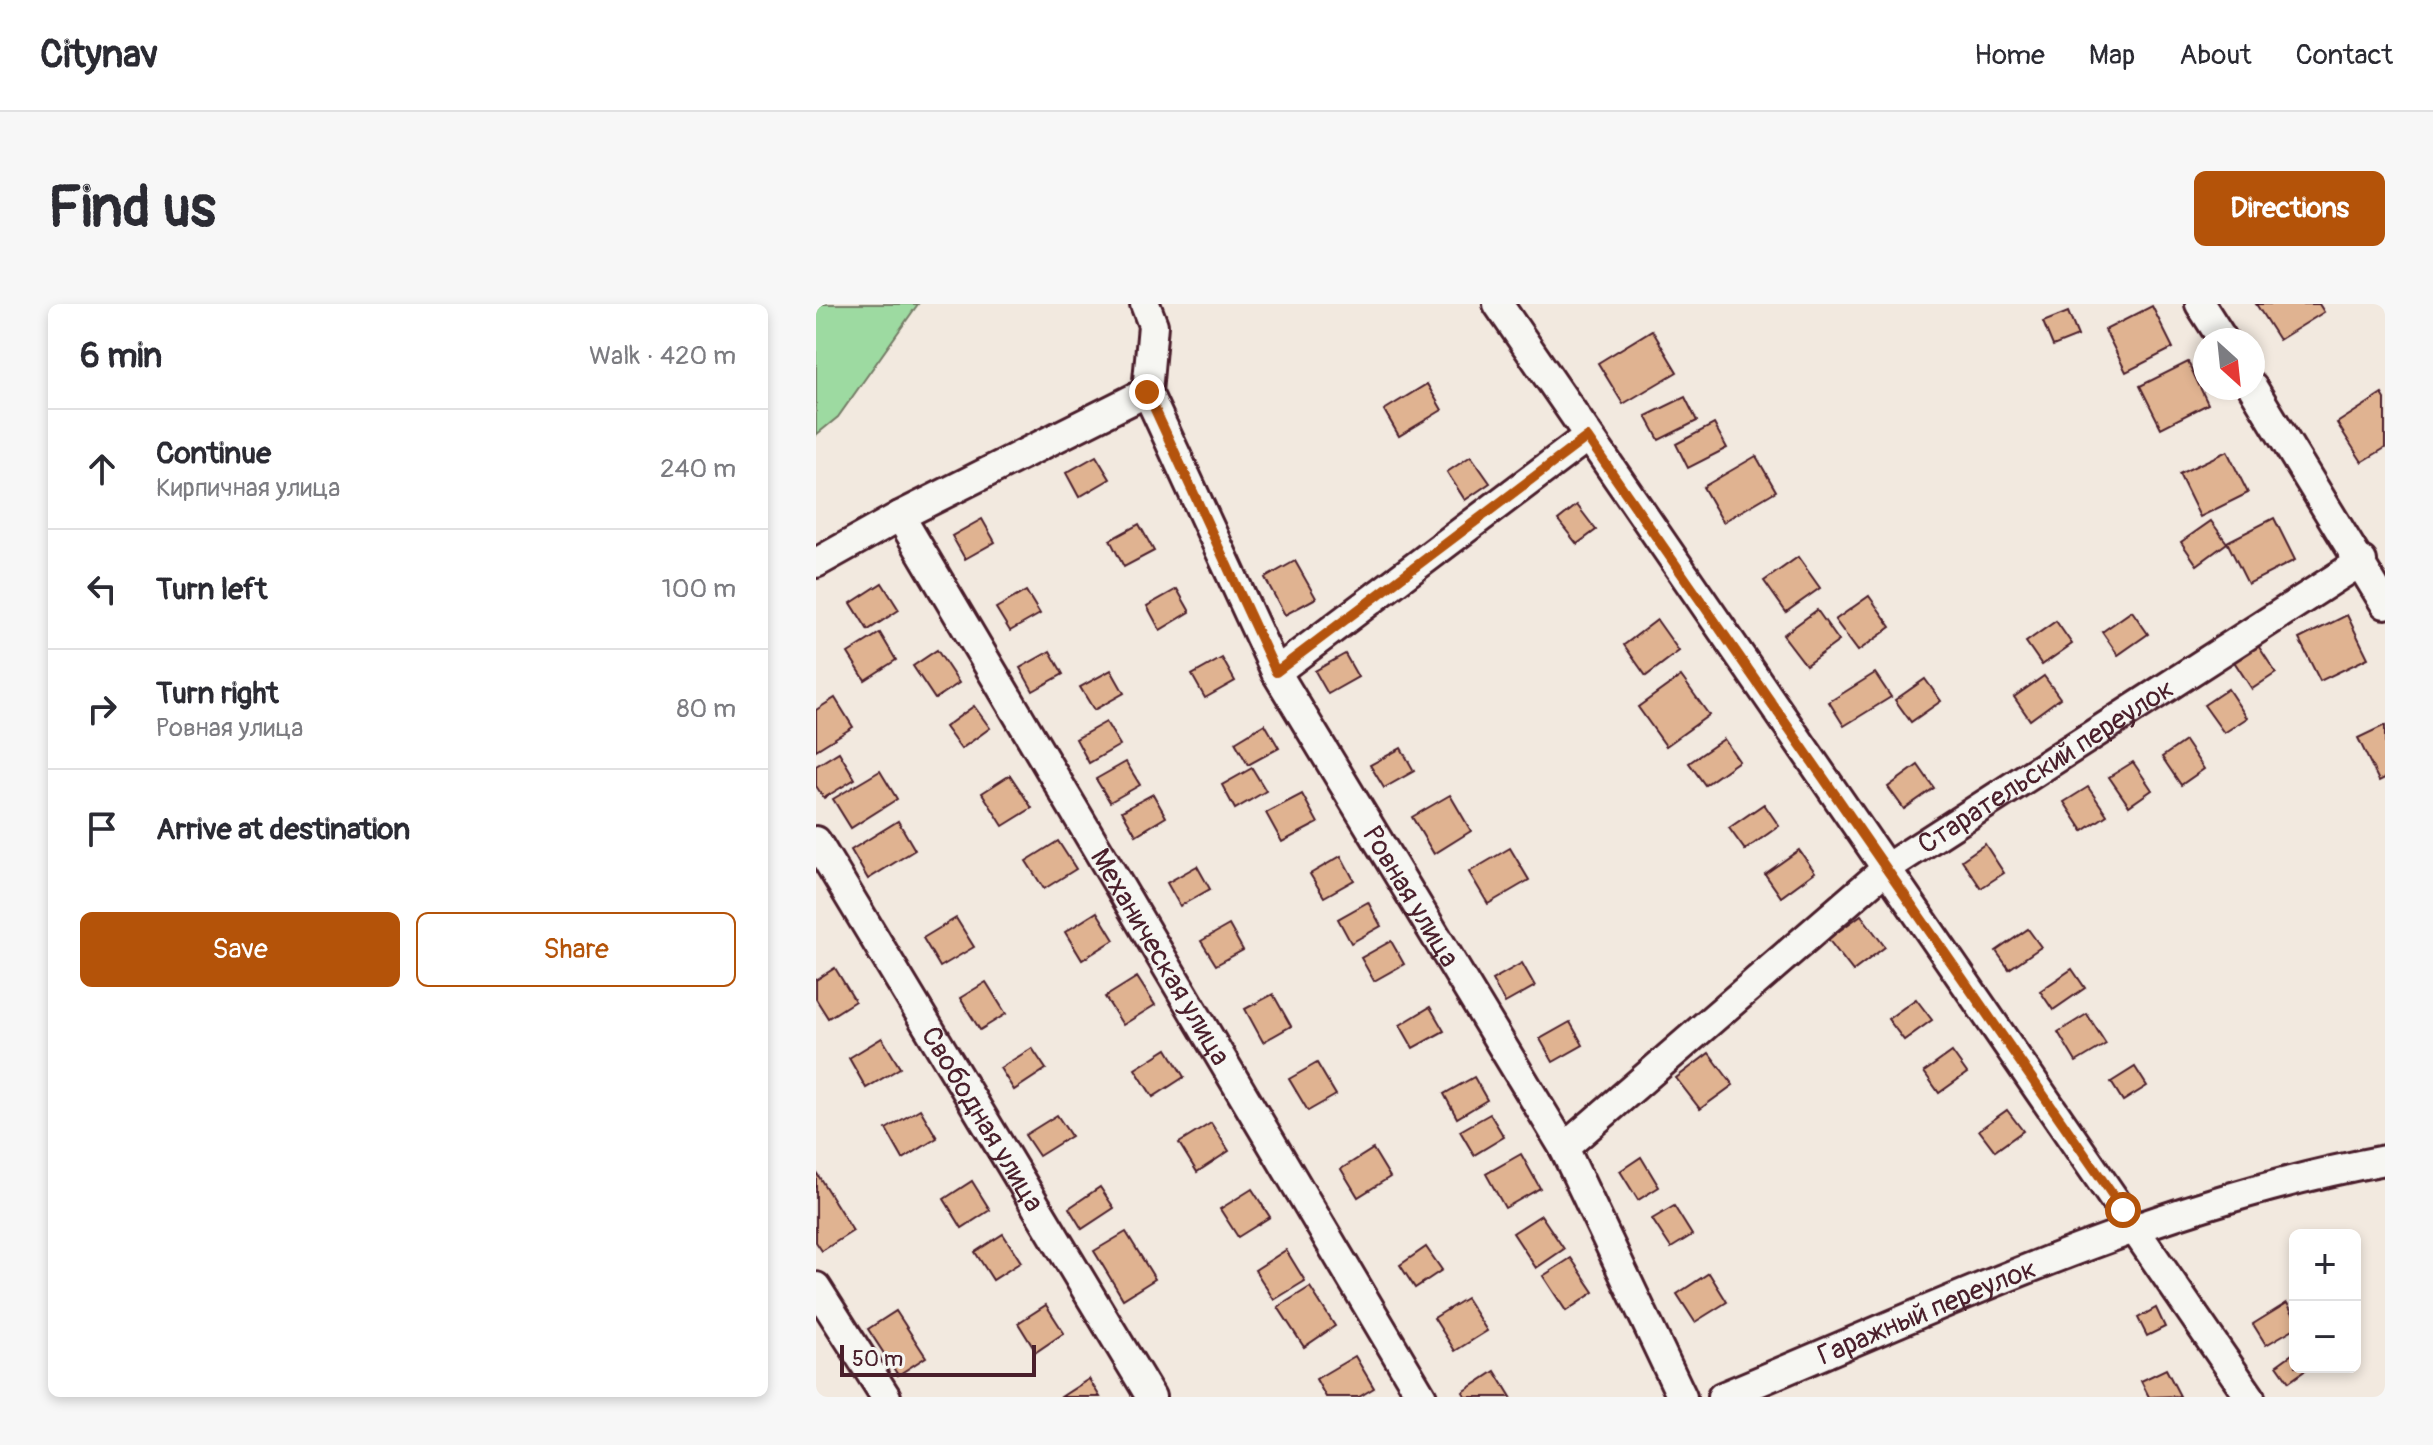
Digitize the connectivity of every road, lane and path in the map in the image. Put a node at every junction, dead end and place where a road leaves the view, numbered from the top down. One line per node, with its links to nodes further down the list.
1 (1145, 304): 5 (street)
2 (1498, 304): 7 (street)
3 (2200, 304): 4 (street)
4 (2215, 328)
5 (1147, 392): 8 (street); 12 (street, Ровная улица)
6 (2261, 400): 9 (street)
7 (1587, 437): 12 (street); 14 (street)
8 (900, 516): 10 (street); 21 (street, Механическая улица)
9 (2362, 561): 11 (street); 14 (street, Старательский переулок)
10 (816, 563)
11 (2385, 604)
12 (1276, 672): 15 (street, Ровная улица)
13 (816, 841): 20 (street, Свободная улица)
14 (1888, 867): 15 (street, Старательский переулок); 17 (street)
15 (1564, 1148): 22 (street, Ровная улица)
16 (2385, 1160): 17 (street, Гаражный переулок)
17 (2134, 1226): 23 (street, Гаражный переулок); 24 (street)
18 (816, 1287): 19 (street)
19 (886, 1397)
20 (1151, 1397)
21 (1422, 1397)
22 (1682, 1397)
23 (1722, 1397)
24 (2250, 1397)

